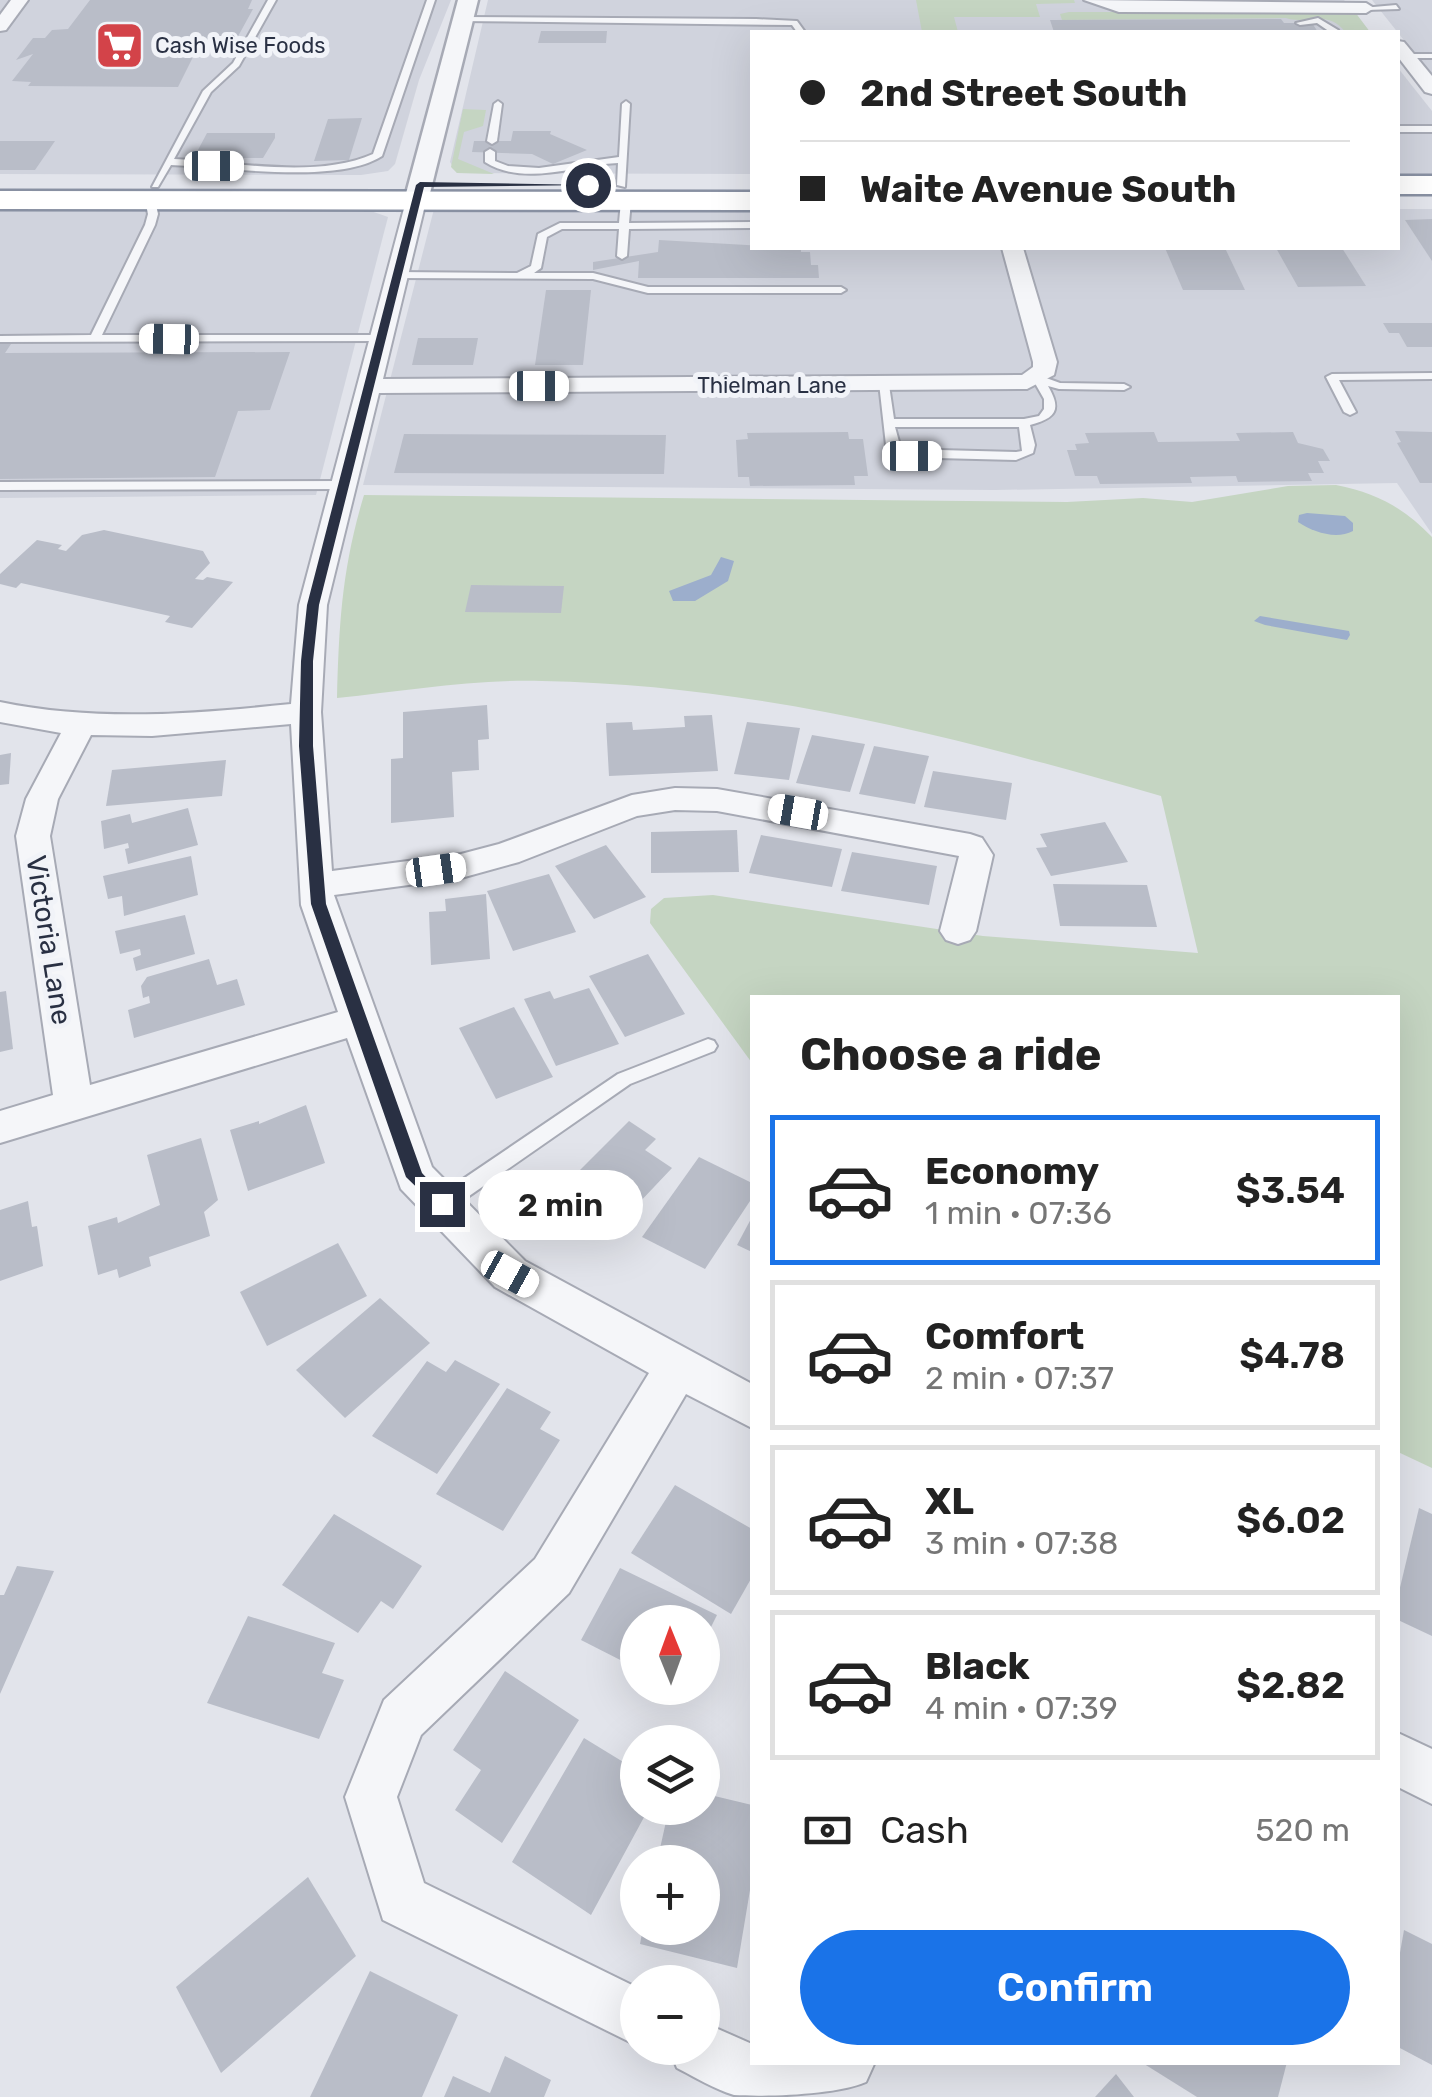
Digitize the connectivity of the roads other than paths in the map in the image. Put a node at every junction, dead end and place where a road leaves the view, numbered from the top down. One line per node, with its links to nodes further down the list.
1 (20, 0): 8 (street)
2 (272, 0): 20 (lane)
3 (431, 0): 20 (lane)
4 (1096, 3): 5 (street)
5 (1363, 4): 6 (lane); 12 (street)
6 (1396, 7)
7 (465, 10): 10 (lane); 25 (street)
8 (0, 26)
9 (1304, 29): 11 (lane)
10 (799, 30)
11 (1333, 30)
12 (1385, 30)
13 (1400, 52): 14 (lane); 15 (street)
14 (1432, 56)
15 (1432, 88)
16 (498, 104): 26 (lane)
17 (626, 104): 26 (lane)
18 (1400, 129): 19 (lane)
19 (1432, 129)
20 (158, 182): 21 (highway); 25 (highway); 27 (highway); 39 (lane)
21 (0, 185)
22 (750, 185): 26 (highway)
23 (1400, 186): 24 (highway)
24 (1432, 186)
25 (418, 193): 26 (highway); 33 (street)
26 (624, 193): 30 (highway); 31 (lane); 34 (lane); 35 (lane)
27 (0, 200)
28 (1400, 200): 29 (highway)
29 (1432, 200)
30 (750, 201)
31 (750, 224)
32 (1013, 250): 41 (street)
33 (396, 275): 34 (lane); 37 (street)
34 (516, 276): 35 (lane)
35 (609, 279): 36 (lane)
36 (841, 290)
37 (380, 338): 39 (lane); 43 (street)
38 (0, 339): 39 (lane)
39 (95, 339)
40 (1432, 376): 45 (lane)
41 (1038, 378): 42 (street, Thielman Lane); 44 (lane); 47 (lane)
42 (883, 385): 43 (street, Thielman Lane); 46 (lane)
43 (368, 386): 48 (street)
44 (1124, 386)
45 (1350, 412)
46 (888, 423): 47 (lane); 47 (lane)
47 (1024, 423)
48 (342, 485): 49 (lane); 50 (street)
49 (0, 486)
50 (306, 712): 52 (street); 54 (street)
51 (9, 714): 52 (street)
52 (81, 724): 53 (street, Victoria Lane)
53 (17, 838): 58 (street, Victoria Lane)
54 (319, 884): 55 (street); 56 (street)
55 (958, 931)
56 (358, 1020): 58 (street); 60 (street)
57 (708, 1046): 60 (lane)
58 (74, 1105): 59 (street)
59 (0, 1127)
60 (442, 1204): 61 (street)
61 (678, 1366): 62 (street); 65 (street)
62 (750, 1406)
63 (1400, 1760): 64 (street)
64 (1432, 1778)
65 (620, 2009)
66 (720, 2059): 67 (street)
67 (822, 2065)

